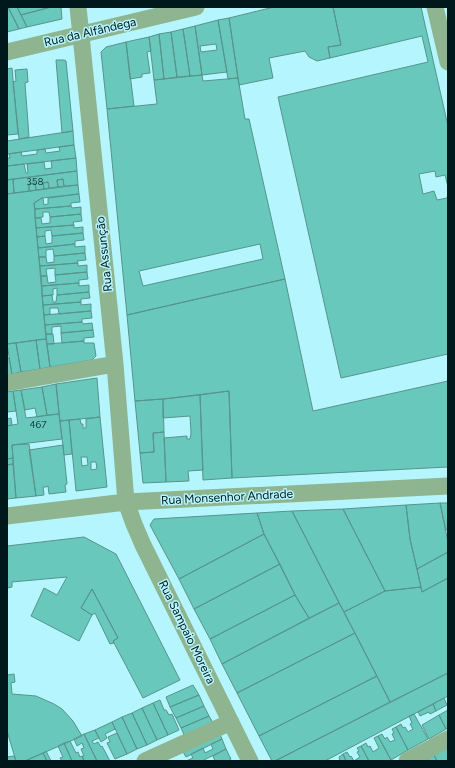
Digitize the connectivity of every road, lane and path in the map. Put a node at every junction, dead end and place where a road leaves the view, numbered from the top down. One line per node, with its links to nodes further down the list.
1 (78, 7): 4 (street, Rua Assunção)
2 (196, 7): 4 (street, Rua da Alfândega)
3 (435, 7): 6 (street)
4 (81, 34): 5 (street, Rua da Alfândega); 7 (street, Rua Assunção)
5 (7, 52)
6 (448, 62)
7 (115, 364): 8 (street); 10 (street, Rua Assunção)
8 (7, 383)
9 (448, 486): 10 (street, Rua Monsenhor Andrade)
10 (126, 502): 11 (street, Rua Monsenhor Andrade); 12 (street, Rua Sampaio Moreira)
11 (7, 516)
12 (231, 722): 14 (street); 15 (street, Rua Sampaio Moreira)
13 (448, 740): 16 (street)
14 (145, 761)
15 (250, 761)
16 (408, 761)

